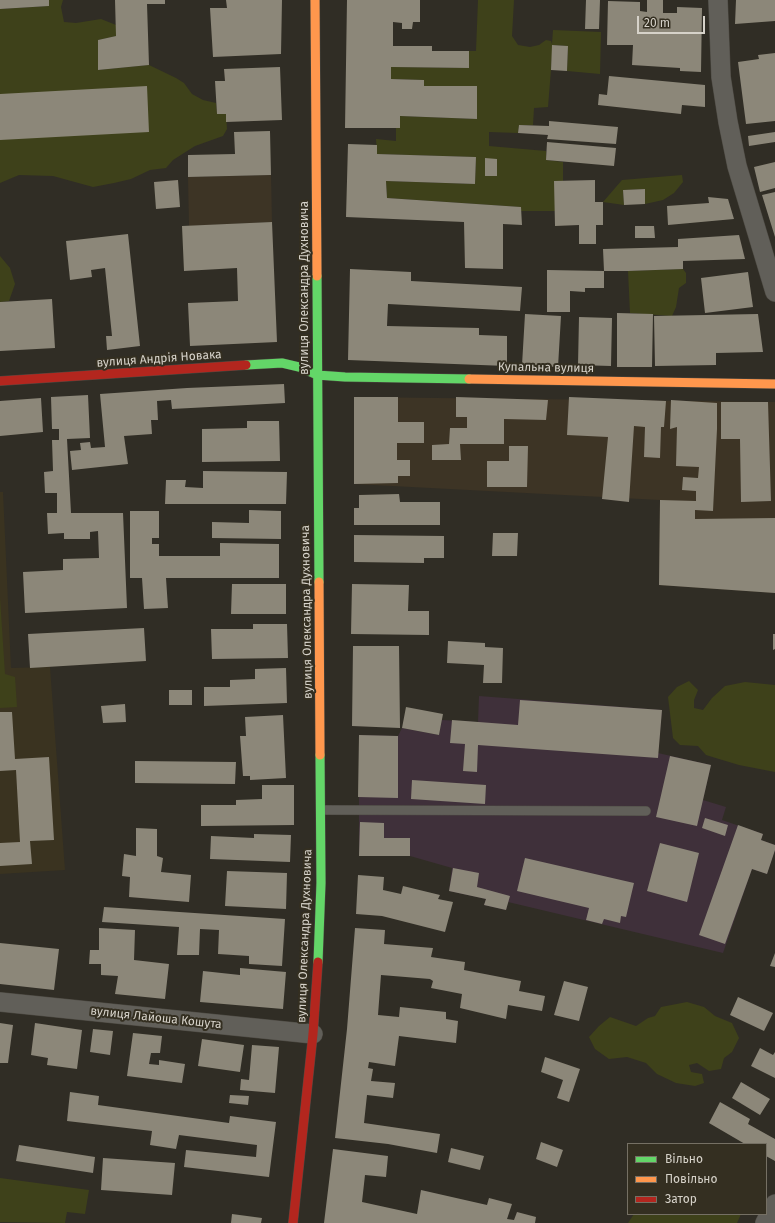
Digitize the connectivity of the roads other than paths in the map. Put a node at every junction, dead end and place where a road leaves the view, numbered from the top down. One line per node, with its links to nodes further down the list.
1 (315, 0): 4 (street, вулиця Олександра Духновича)
2 (718, 0): 3 (street)
3 (775, 292)
4 (317, 375): 5 (street, вулиця Андрія Новака); 6 (street, Купальна вулиця); 7 (street, вулиця Олександра Духновича)
5 (0, 381)
6 (775, 384)
7 (321, 810): 8 (lane); 10 (street, вулиця Олександра Духновича)
8 (646, 811)
9 (0, 1002): 10 (street, вулиця Лайоша Кошута)
10 (313, 1034): 12 (street, вулиця Олександра Духновича)
11 (775, 1204): 13 (street)
12 (293, 1223)
13 (766, 1223)

